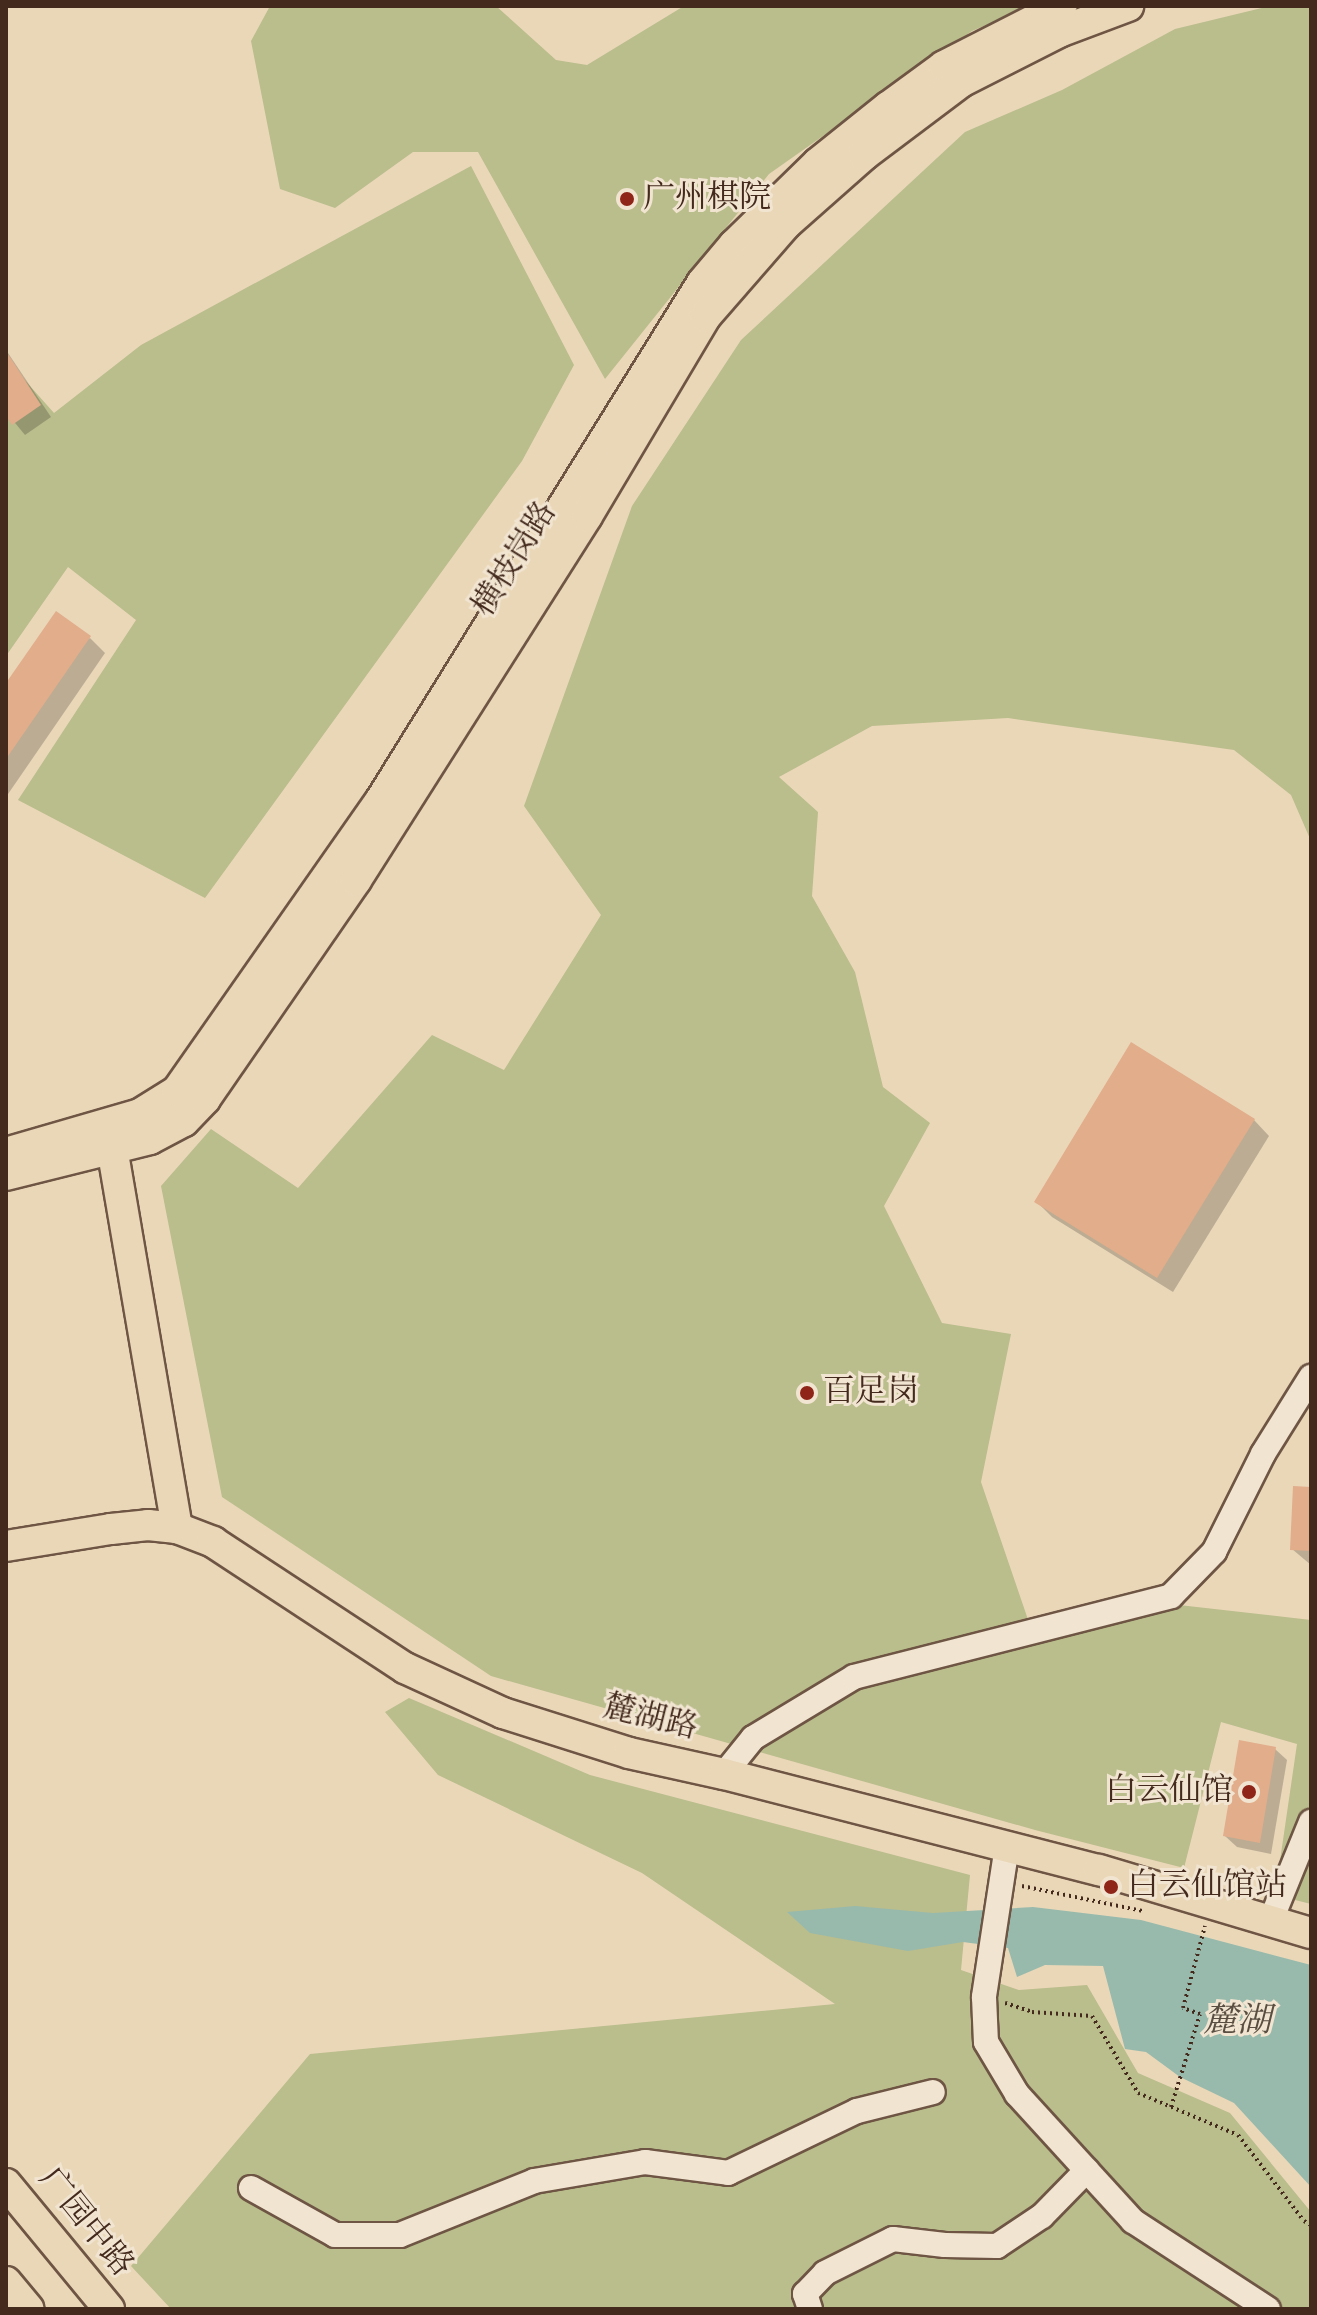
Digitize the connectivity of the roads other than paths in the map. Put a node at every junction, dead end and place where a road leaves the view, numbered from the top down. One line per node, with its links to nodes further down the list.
1 (1062, 6): 3 (main road, 横枝岗路)
2 (1128, 6): 3 (main road, 横枝岗路)
3 (111, 1137): 4 (main road, 横枝岗路); 5 (main road, 横枝岗路); 7 (main road)
4 (6, 1153)
5 (6, 1175)
6 (1311, 1377): 9 (street)
7 (177, 1528): 8 (main road, 麓湖路); 9 (main road, 麓湖路)
8 (6, 1546)
9 (724, 1774): 11 (main road, 麓湖路)
10 (1311, 1822): 12 (street)
11 (1007, 1846): 12 (main road, 麓湖路); 15 (street)
12 (1271, 1920): 13 (main road, 麓湖路)
13 (1311, 1933)
14 (933, 2092): 17 (street)
15 (1087, 2170): 21 (street); 22 (street)
16 (6, 2184): 20 (main road, 广园中路)
17 (251, 2188)
18 (6, 2282): 19 (main road)
19 (29, 2309)
20 (109, 2309)
21 (810, 2309)
22 (1268, 2309)

